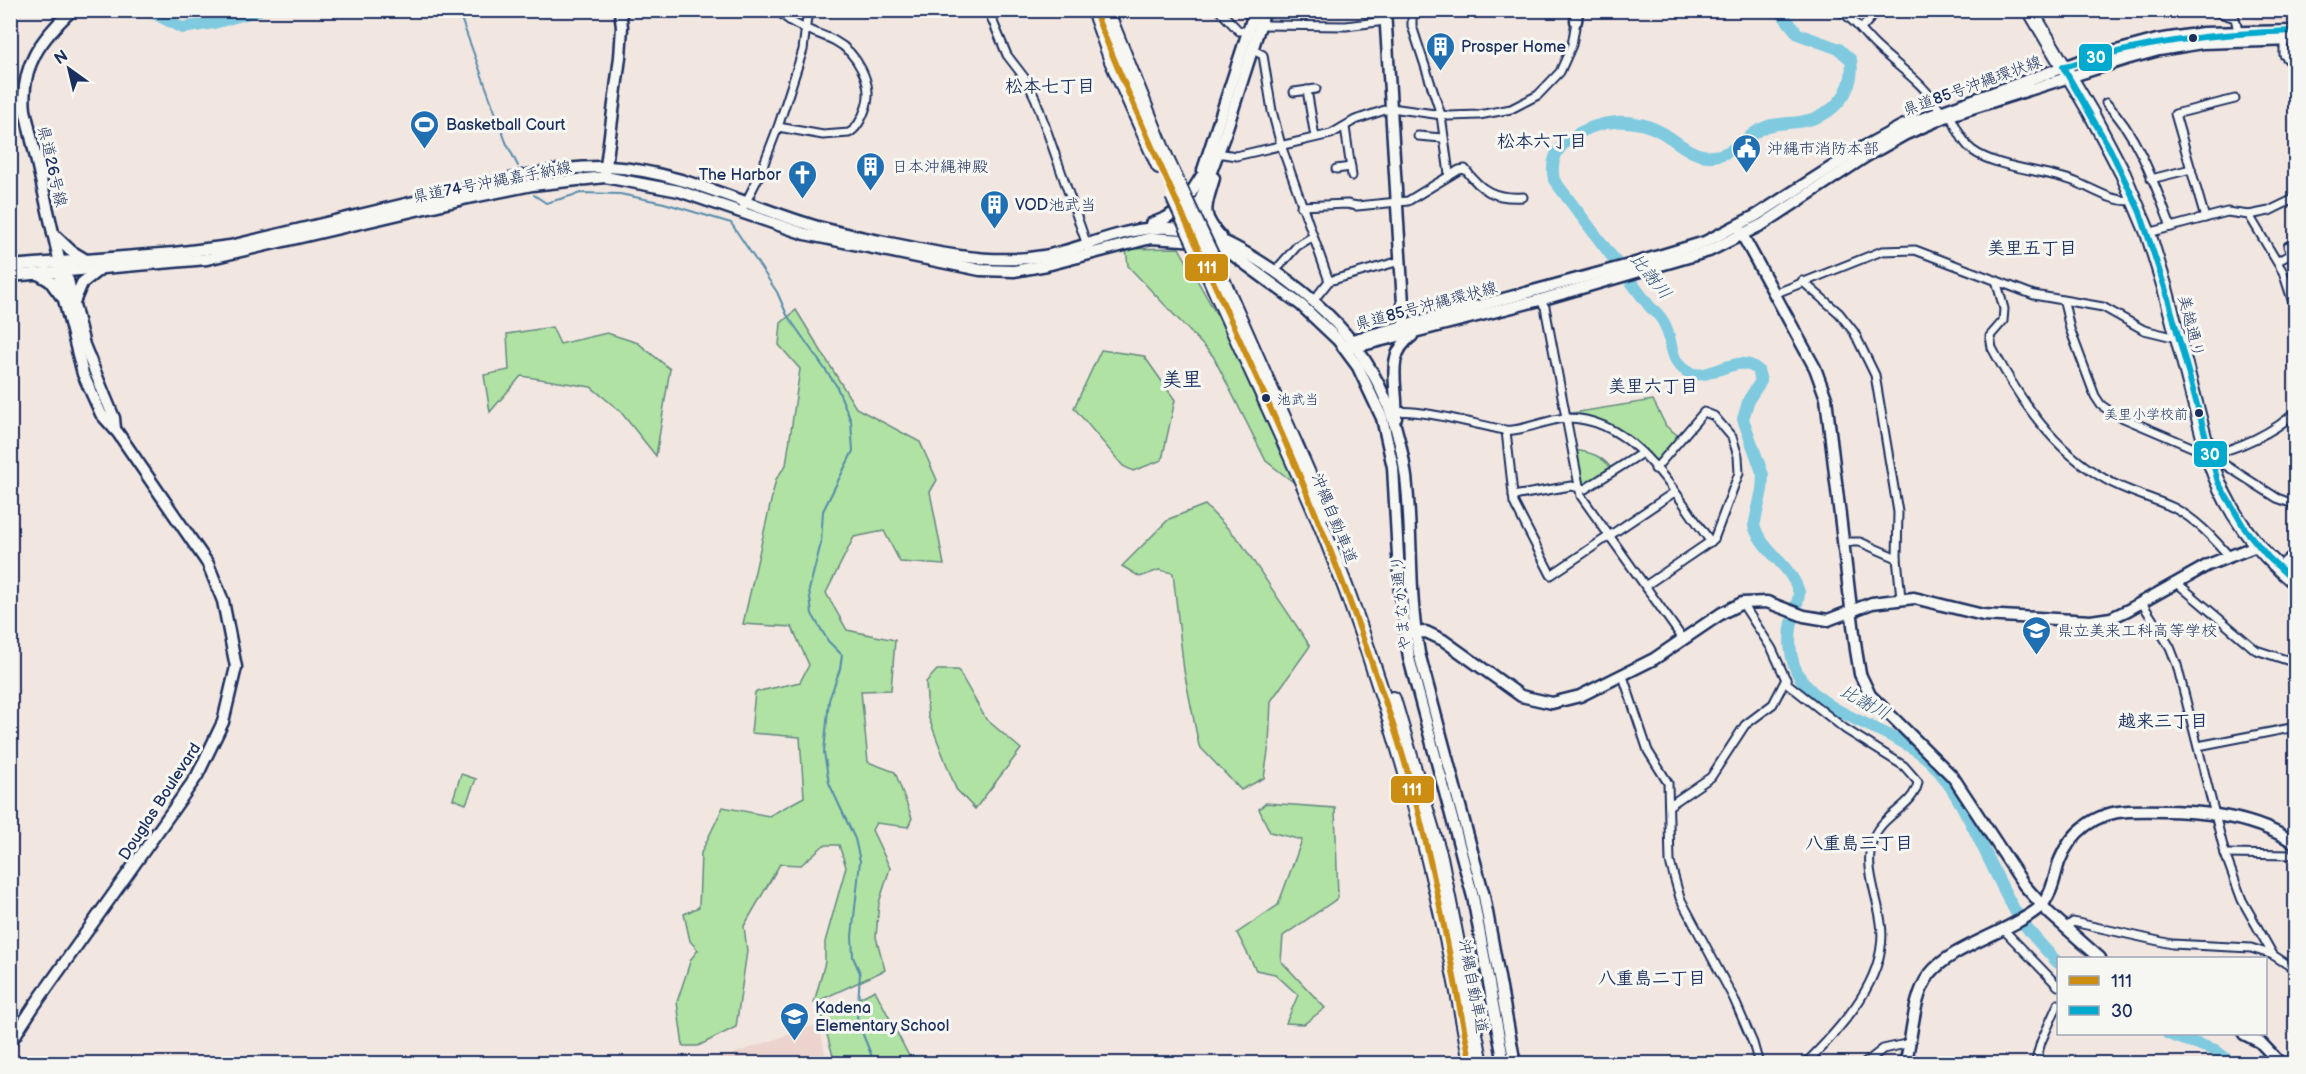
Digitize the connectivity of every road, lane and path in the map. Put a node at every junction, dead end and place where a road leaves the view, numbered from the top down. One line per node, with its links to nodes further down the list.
1 (72, 10): 64 (main road, 県道26号線)
2 (620, 10): 46 (main road)
3 (778, 10): 20 (street)
4 (822, 10): 20 (street)
5 (988, 10): 68 (street)
6 (1094, 10): 42 (highway, 沖縄自動車道)
7 (1106, 10): 42 (highway, 沖縄自動車道)
8 (1219, 10): 23 (street)
9 (1255, 10): 23 (main road)
10 (1265, 10): 18 (main road)
11 (1412, 10): 34 (street)
12 (1839, 10): 19 (street)
13 (1878, 10): 19 (street)
14 (2030, 10): 28 (highway, 美越通り)
15 (2210, 10): 21 (street)
16 (1385, 16): 18 (street); 32 (main road)
17 (1577, 16): 34 (street)
18 (1260, 24): 23 (street); 26 (main road)
19 (1861, 29): 33 (street)
20 (807, 30): 36 (street); 36 (street)
21 (2238, 31): 22 (main road, 県道85号沖縄環状線); 28 (main road, 県道85号沖縄環状線)
22 (2295, 31)
23 (1249, 32): 49 (main road)
24 (2295, 40): 25 (main road, 県道85号沖縄環状線)
25 (2284, 41): 27 (street); 28 (main road, 県道85号沖縄環状線)
26 (1253, 50): 40 (street); 41 (main road)
27 (2295, 68)
28 (2066, 72): 33 (main road, 県道85号沖縄環状線); 53 (highway, 美越通り)
29 (1294, 92): 38 (street)
30 (2235, 99): 44 (street)
31 (2106, 103): 50 (street)
32 (1390, 108): 34 (street); 35 (street); 54 (main road)
33 (1945, 113): 53 (street); 61 (main road, 県道85号沖縄環状線)
34 (1441, 115): 39 (street)
35 (1345, 127): 38 (street); 43 (street)
36 (778, 128): 56 (street)
37 (1418, 136): 39 (street)
38 (1315, 137): 40 (street)
39 (1442, 138): 47 (street)
40 (1281, 145): 41 (street); 55 (street)
41 (1219, 154): 62 (main road); 66 (main road)
42 (1163, 164): 69 (highway, 沖縄自動車道, bridge)
43 (1351, 167): 45 (street); 48 (street)
44 (2191, 169): 50 (street); 58 (street)
45 (1335, 170)
46 (605, 172): 56 (main road, 県道74号沖縄嘉手納線); 70 (main road, 県道74号沖縄嘉手納線); 75 (main road, 県道74号沖縄嘉手納線)
47 (1449, 174): 51 (street); 54 (street)
48 (1352, 176)
49 (1201, 177): 60 (main road); 62 (main road)
50 (2151, 179): 59 (street)
51 (1523, 197)
52 (2295, 198): 57 (street)
53 (2134, 200): 63 (highway, 美越通り)
54 (1397, 203): 55 (street); 71 (main road)
55 (1301, 206): 65 (street)
56 (743, 207): 68 (main road, 県道74号沖縄嘉手納線)
57 (2249, 215): 58 (street); 72 (street)
58 (2205, 218): 59 (street)
59 (2171, 226): 63 (street)
60 (1140, 229): 62 (main road, 県道74号沖縄嘉手納線); 68 (main road, 県道74号沖縄嘉手納線)
61 (1739, 231): 82 (main road); 83 (main road, 県道85号沖縄環状線)
62 (1187, 232): 66 (main road, やまなか通り); 68 (main road, 県道74号沖縄嘉手納線); 90 (main road, やまなか通り)
63 (2148, 233): 89 (highway, 美越通り)
64 (53, 234): 70 (main road); 74 (main road, 県道26号線)
65 (1312, 237): 76 (street); 80 (street)
66 (1223, 240): 76 (main road, やまなか通り)
67 (2295, 243): 72 (street)
68 (1088, 249)
69 (1207, 259): 142 (highway, 沖縄自動車道); 143 (highway, 沖縄自動車道)
70 (87, 260): 74 (main road, 県道74号沖縄嘉手納線)
71 (1400, 261): 80 (street); 88 (main road)
72 (2277, 261): 87 (street)
73 (10, 266): 74 (main road)
74 (61, 267): 75 (main road, 県道74号沖縄嘉手納線); 77 (main road, 県道74号沖縄嘉手納線); 84 (main road, Douglas Boulevard)
75 (101, 268): 84 (main road)
76 (1275, 271): 85 (main road, やまなか通り)
77 (38, 274): 78 (main road, 県道74号沖縄嘉手納線); 84 (main road, Douglas Boulevard)
78 (10, 276)
79 (1996, 280): 81 (street); 86 (street); 108 (street)
80 (1329, 281): 85 (street)
81 (1802, 281): 82 (street); 109 (street)
82 (1774, 294): 105 (main road)
83 (1538, 295): 88 (main road, 県道85号沖縄環状線); 93 (street)
84 (68, 301): 140 (main road, Douglas Boulevard)
85 (1312, 301): 90 (main road, やまなか通り)
86 (2064, 302): 89 (street); 97 (street)
87 (2295, 312)
88 (1413, 329): 90 (main road, 県道85号沖縄環状線); 92 (main road)
89 (2177, 338): 97 (highway, 美越通り)
90 (1351, 345): 94 (main road, やまなか通り); 118 (main road, やまなか通り)
91 (2295, 411): 97 (street)
92 (1397, 412): 94 (main road); 95 (street)
93 (1566, 418): 95 (street); 96 (street); 99 (street)
94 (1396, 425): 118 (main road, やまなか通り)
95 (1506, 431): 101 (street)
96 (1642, 453): 98 (street); 99 (street)
97 (2208, 454): 102 (street); 106 (highway, 美越通り)
98 (1655, 469): 100 (street); 104 (street)
99 (1581, 489): 101 (street); 103 (street)
100 (1673, 493): 103 (street); 104 (street)
101 (1514, 496): 103 (street)
102 (2295, 506)
103 (1608, 534): 113 (street)
104 (1711, 542): 113 (street)
105 (1844, 542): 109 (street); 117 (main road)
106 (2256, 546): 108 (main road); 110 (highway, 美越通り)
107 (2295, 551): 110 (street)
108 (2229, 556): 111 (main road)
109 (1897, 558): 114 (street)
110 (2277, 568): 112 (highway, 美越通り)
111 (2177, 583): 116 (main road); 120 (street)
112 (2295, 583)
113 (1645, 586): 119 (street)
114 (1901, 598): 116 (main road); 117 (main road)
115 (1742, 603): 117 (main road); 119 (main road); 122 (street)
116 (2142, 603): 124 (street)
117 (1853, 611): 131 (main road)
118 (1410, 633): 121 (main road); 130 (main road, やまなか通り)
119 (1683, 639): 121 (main road)
120 (2295, 663)
121 (1623, 676): 125 (street)
122 (1786, 679): 125 (street); 147 (street)
123 (2295, 727): 124 (street)
124 (2198, 746): 126 (street)
125 (1670, 805): 146 (street)
126 (2215, 815): 127 (main road); 128 (street); 131 (main road)
127 (2295, 844)
128 (2225, 854): 129 (street); 134 (street)
129 (2295, 855)
130 (1478, 897): 144 (main road, やまなか通り); 145 (main road, やまなか通り)
131 (2042, 904): 132 (main road); 133 (main road)
132 (2008, 926): 137 (street); 141 (main road)
133 (2065, 928): 134 (street); 135 (main road)
134 (2273, 955): 136 (street)
135 (2099, 957)
136 (2295, 970)
137 (2057, 985)
138 (2057, 1006): 150 (street)
139 (2246, 1035): 151 (main road)
140 (10, 1043)
141 (1910, 1043): 148 (street); 149 (main road)
142 (1471, 1064)
143 (1481, 1064)
144 (1504, 1064)
145 (1515, 1064)
146 (1759, 1064)
147 (1805, 1064)
148 (1864, 1064)
149 (1905, 1064)
150 (2035, 1064)
151 (2281, 1064)

